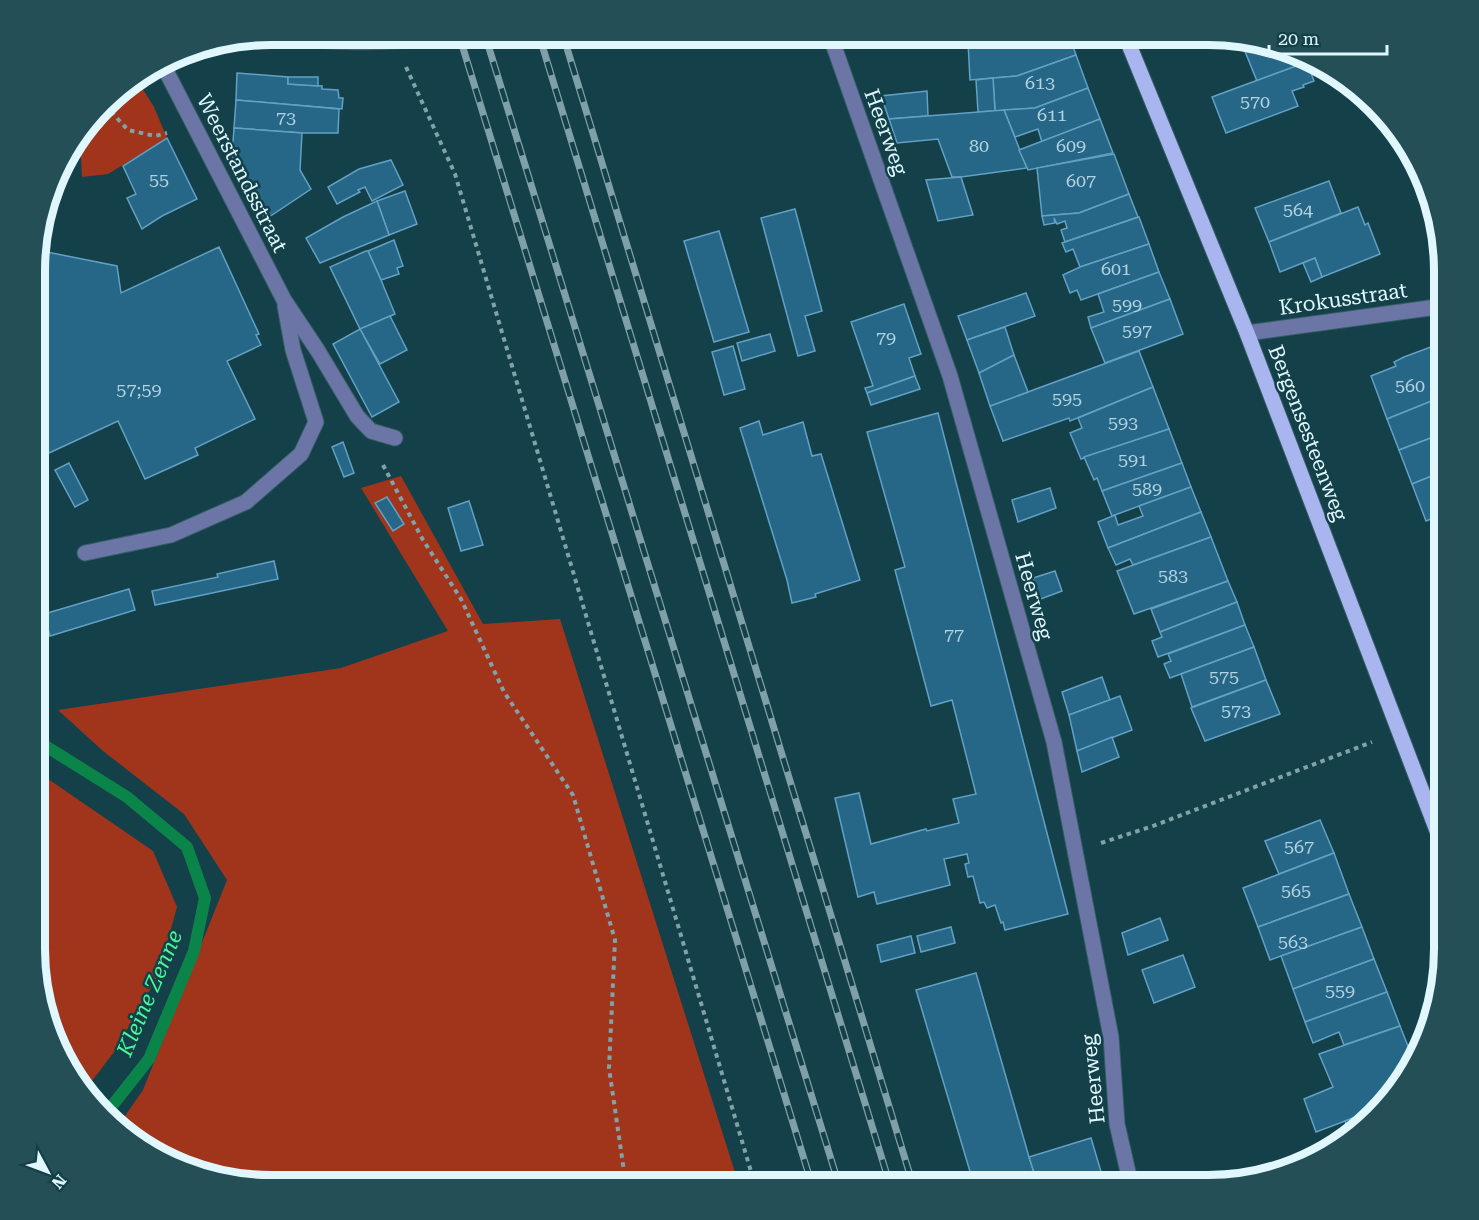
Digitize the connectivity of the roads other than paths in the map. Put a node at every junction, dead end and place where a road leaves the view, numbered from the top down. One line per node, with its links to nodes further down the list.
1 (834, 45): 10 (street, Heerweg)
2 (1129, 45): 6 (main road, Bergensesteenweg)
3 (166, 71): 4 (street, Weerstandsstraat)
4 (284, 300): 7 (street); 8 (street)
5 (1434, 307): 6 (street, Krokusstraat)
6 (1247, 333): 9 (main road, Bergensesteenweg)
7 (395, 438)
8 (85, 553)
9 (1434, 823)
10 (1129, 1175)

